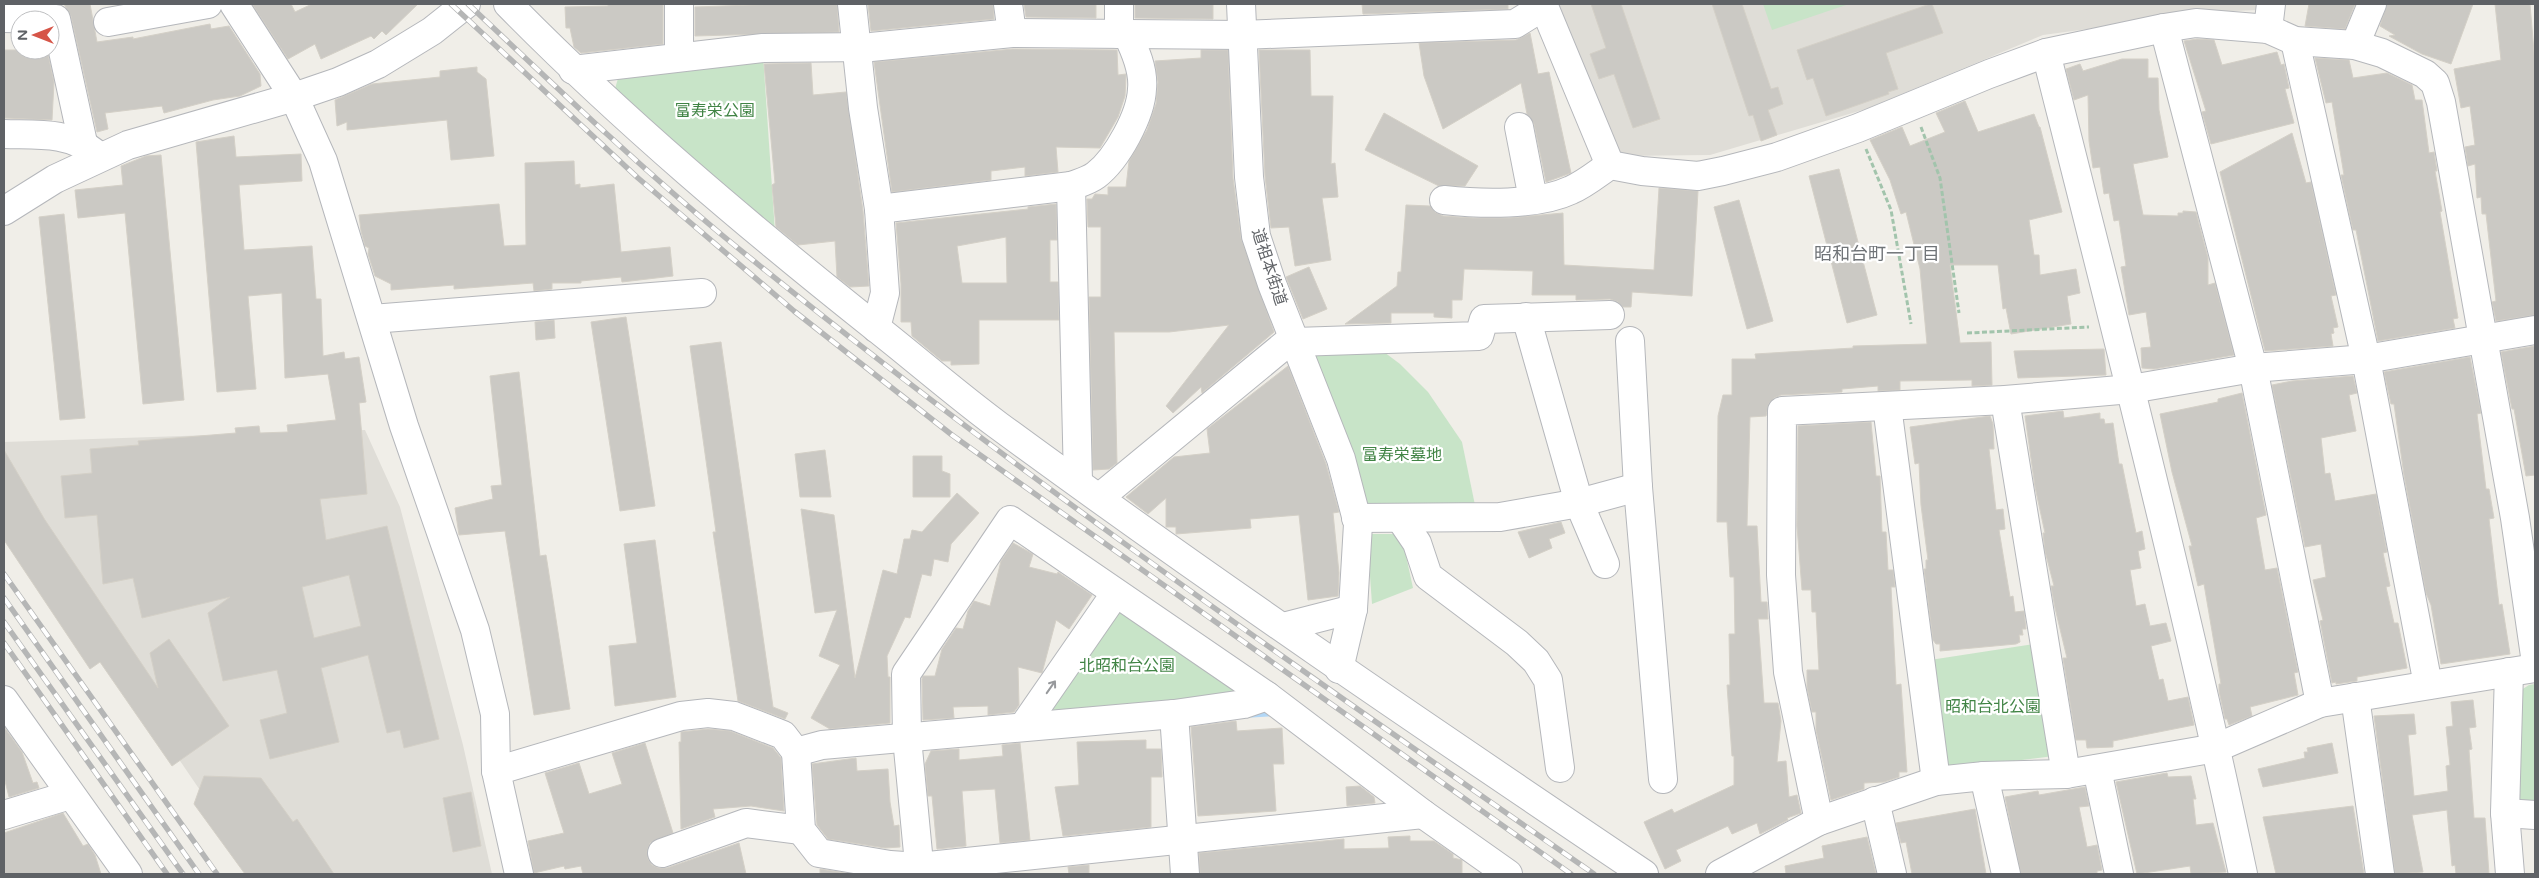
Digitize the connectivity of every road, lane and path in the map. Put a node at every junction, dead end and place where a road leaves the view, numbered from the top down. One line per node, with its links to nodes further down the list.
1 (208, 4): 14 (street)
2 (234, 4): 25 (street)
3 (466, 4): 25 (street)
4 (508, 4): 24 (street)
5 (679, 4): 23 (street)
6 (852, 4): 20 (street)
7 (1008, 4): 16 (street)
8 (1119, 4): 17 (street)
9 (1241, 4): 18 (street, 道祖本街道)
10 (2372, 4): 21 (street)
11 (1543, 5): 18 (street); 31 (street)
12 (2269, 16): 15 (street); 19 (street)
13 (4, 18): 30 (street)
14 (108, 22)
15 (2164, 28): 22 (street); 51 (street)
16 (1012, 33): 17 (street); 20 (street)
17 (1123, 34): 18 (street); 32 (street)
18 (1242, 35): 48 (street, 道祖本街道)
19 (2295, 41): 21 (street); 50 (street)
20 (857, 45): 23 (street); 35 (street)
21 (2355, 45): 47 (street)
22 (2046, 53): 26 (street); 43 (street)
23 (679, 56): 24 (street)
24 (573, 70): 44 (street)
25 (294, 97): 30 (street); 41 (street)
26 (1912, 106): 28 (street); 38 (path)
27 (1519, 127): 33 (street)
28 (1858, 128): 31 (street); 42 (path)
29 (4, 134): 30 (street)
30 (92, 150): 36 (street)
31 (1610, 165): 33 (street)
32 (1071, 186): 35 (street); 55 (street)
33 (1533, 199): 34 (street)
34 (1444, 200)
35 (879, 210): 44 (street)
36 (4, 211)
37 (702, 293): 41 (street)
38 (1959, 313)
39 (1610, 315): 40 (street)
40 (1526, 317): 48 (street); 58 (street)
41 (372, 319): 82 (street)
42 (1911, 324)
43 (2115, 326): 46 (path); 52 (street)
44 (876, 328): 55 (street)
45 (2535, 330): 47 (street)
46 (1967, 332)
47 (2484, 339): 50 (street); 61 (street)
48 (1294, 340): 57 (street); 59 (street, 道祖本街道)
49 (1630, 341): 56 (street)
50 (2366, 360): 51 (street); 69 (street)
51 (2253, 368): 52 (street); 73 (street)
52 (2131, 389): 53 (street); 78 (street)
53 (2005, 400): 54 (street); 83 (street)
54 (1887, 406): 86 (street); 93 (street)
55 (1078, 481): 57 (street)
56 (1638, 487): 58 (street); 85 (street)
57 (1100, 497): 65 (street)
58 (1579, 503): 60 (street); 62 (street)
59 (1356, 518): 60 (street); 64 (street, 道祖本街道)
60 (1400, 518): 80 (street)
61 (2525, 518): 66 (street)
62 (1605, 564)
63 (1115, 594): 70 (street); 76 (street, one-way to 63); 77 (street)
64 (1353, 609): 65 (street); 67 (street, 道祖本街道)
65 (1283, 627): 67 (street)
66 (2535, 656)
67 (1339, 669): 103 (street)
68 (2522, 670): 69 (street); 89 (street)
69 (2428, 685): 71 (street)
70 (1267, 696): 74 (street); 90 (street)
71 (2355, 697): 73 (street); 109 (street)
72 (4, 700): 75 (street)
73 (2320, 702): 78 (street)
74 (1174, 714): 76 (street); 95 (street)
75 (12, 724): 87 (street)
76 (1023, 727): 77 (street)
77 (907, 738): 79 (street); 98 (street)
78 (2216, 748): 81 (street); 108 (street)
79 (796, 752): 82 (street); 94 (street)
80 (1560, 768)
81 (2097, 769): 83 (street); 107 (street)
82 (496, 771): 100 (street)
83 (2066, 774): 84 (street)
84 (1984, 776): 86 (street); 106 (street)
85 (1663, 779)
86 (1936, 781): 88 (street)
87 (70, 795): 91 (street); 99 (street)
88 (1875, 801): 93 (street); 105 (street)
89 (2505, 813): 92 (street); 110 (street)
90 (1423, 814): 95 (street); 102 (street)
91 (4, 815)
92 (2535, 815)
93 (1819, 821): 104 (street)
94 (801, 830): 96 (street); 97 (street)
95 (1182, 840): 98 (street); 101 (street)
96 (662, 853)
97 (887, 870): 98 (street)
98 (920, 871)
99 (128, 874)
100 (519, 874)
101 (1185, 874)
102 (1508, 874)
103 (1644, 874)
104 (1720, 874)
105 (1892, 874)
106 (2006, 874)
107 (2119, 874)
108 (2243, 874)
109 (2380, 874)
110 (2510, 874)

